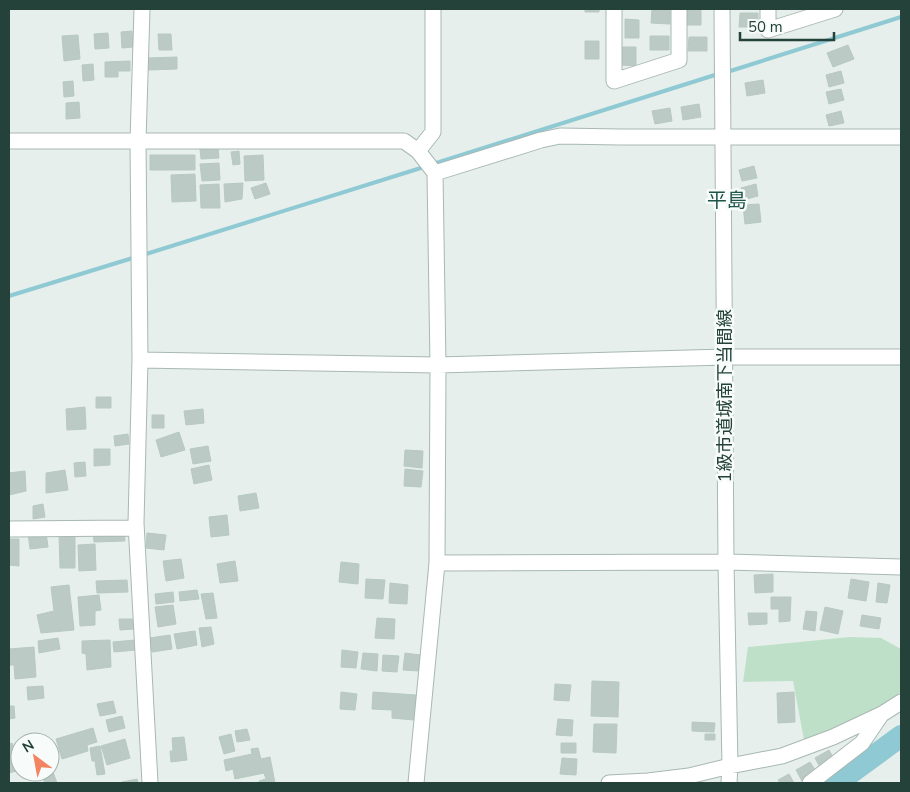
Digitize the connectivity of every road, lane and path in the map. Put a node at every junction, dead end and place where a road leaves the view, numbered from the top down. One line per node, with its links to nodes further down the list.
1 (142, 9): 11 (street)
2 (433, 9): 12 (street)
3 (614, 9): 4 (street)
4 (679, 9)
5 (722, 9): 8 (street, 1級市道城南下当間線)
6 (768, 9): 7 (street)
7 (835, 9)
8 (723, 137): 9 (street); 13 (street); 14 (street, 1級市道城南下当間線)
9 (901, 137)
10 (9, 141): 11 (street)
11 (138, 141): 12 (street); 16 (street)
12 (418, 151): 13 (street)
13 (436, 173): 17 (street)
14 (725, 357): 15 (street); 17 (street); 20 (street, 1級市道城南下当間線)
15 (901, 357)
16 (140, 360): 17 (street); 18 (street)
17 (438, 364): 21 (street)
18 (136, 523): 19 (street); 26 (street)
19 (9, 530)
20 (726, 562): 21 (street); 22 (street); 25 (street, 1級市道城南下当間線)
21 (437, 563): 27 (street)
22 (901, 567)
23 (901, 702): 24 (street)
24 (882, 714): 25 (street); 30 (street)
25 (730, 766): 28 (street); 29 (street, 1級市道城南下当間線)
26 (150, 783)
27 (416, 783)
28 (609, 783)
29 (729, 783)
30 (810, 783)

